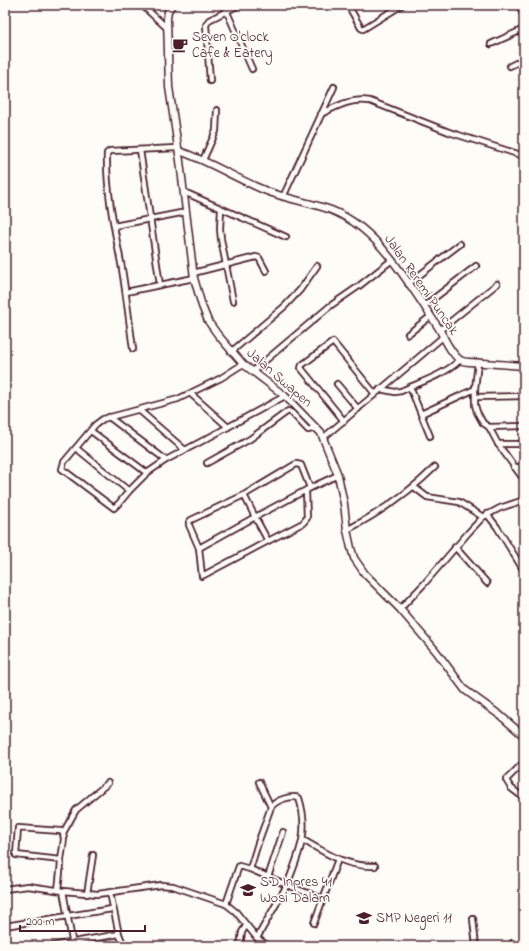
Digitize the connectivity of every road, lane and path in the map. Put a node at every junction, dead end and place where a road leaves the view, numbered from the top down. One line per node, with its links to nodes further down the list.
1 (142, 5): 10 (street)
2 (172, 5): 10 (main road)
3 (224, 5): 8 (street)
4 (239, 5): 8 (street)
5 (402, 5): 7 (street)
6 (519, 5): 9 (street)
7 (350, 6)
8 (227, 12): 15 (street); 16 (street)
9 (524, 16)
10 (167, 28): 21 (main road)
11 (524, 29): 12 (street)
12 (491, 44)
13 (524, 59): 14 (street)
14 (510, 66)
15 (252, 69)
16 (210, 81)
17 (334, 88): 19 (street)
18 (217, 110): 24 (street)
19 (321, 114): 23 (street); 27 (street)
20 (140, 150): 21 (street); 30 (street); 31 (street)
21 (178, 150): 22 (main road, Jalan Reremi Puncak); 25 (main road)
22 (192, 155): 24 (main road, Jalan Reremi Puncak); 25 (main road)
23 (524, 156)
24 (203, 160): 27 (main road, Jalan Reremi Puncak)
25 (180, 162): 26 (main road, Jalan Swapen)
26 (184, 192): 28 (street); 29 (main road, Jalan Swapen)
27 (283, 197): 34 (main road, Jalan Reremi Puncak)
28 (222, 209): 32 (street); 35 (street)
29 (186, 212): 30 (street); 39 (main road, Jalan Swapen)
30 (150, 219): 31 (street); 42 (street)
31 (114, 226): 43 (street)
32 (286, 237)
33 (460, 244): 40 (street)
34 (392, 260): 40 (main road, Jalan Reremi Puncak); 56 (street)
35 (226, 265): 38 (street); 39 (street); 44 (street)
36 (318, 266): 51 (street)
37 (476, 266): 45 (street)
38 (266, 271)
39 (193, 275): 42 (street); 51 (main road, Jalan Swapen)
40 (408, 284): 45 (main road, Jalan Reremi Puncak)
41 (497, 284): 47 (street)
42 (160, 285): 43 (street)
43 (126, 292): 50 (street)
44 (233, 300)
45 (424, 306): 46 (main road, Jalan Reremi Puncak)
46 (431, 316): 47 (main road, Jalan Reremi Puncak); 48 (street)
47 (440, 330): 49 (main road, Jalan Reremi Puncak)
48 (408, 334)
49 (444, 336): 52 (main road, Jalan Reremi Puncak); 60 (street)
50 (133, 349)
51 (231, 352): 54 (main road, Jalan Swapen)
52 (460, 360): 53 (main road); 58 (street)
53 (478, 362): 55 (main road); 59 (street)
54 (243, 364): 56 (main road, Jalan Swapen); 61 (street)
55 (524, 366)
56 (253, 371): 63 (main road, Jalan Swapen)
57 (337, 384): 66 (street)
58 (410, 387): 60 (street); 68 (street)
59 (475, 389): 65 (street); 68 (street)
60 (380, 390): 62 (street)
61 (191, 394): 67 (street); 73 (street)
62 (375, 394): 66 (street); 70 (street)
63 (285, 396): 73 (street); 74 (main road, Jalan Swapen)
64 (524, 396): 65 (street)
65 (475, 397): 71 (street)
66 (358, 409): 70 (street)
67 (139, 410): 69 (street); 81 (street)
68 (421, 414): 76 (street)
69 (109, 417): 75 (street); 82 (street)
70 (344, 421): 77 (street)
71 (489, 426): 72 (street); 78 (street)
72 (524, 426)
73 (228, 427): 81 (street)
74 (316, 428): 77 (main road, Jalan Swapen); 83 (street)
75 (90, 432): 80 (street); 87 (street)
76 (430, 436)
77 (323, 438): 88 (main road, Jalan Swapen)
78 (498, 444): 79 (street); 85 (street)
79 (524, 444)
80 (76, 448): 92 (street); 92 (street)
81 (185, 450): 82 (street)
82 (166, 460): 87 (street)
83 (207, 463)
84 (435, 467): 90 (street)
85 (514, 467): 86 (street); 89 (street)
86 (524, 467)
87 (147, 473): 92 (street)
88 (338, 475): 91 (street); 97 (main road, Jalan Swapen)
89 (524, 480)
90 (414, 487): 95 (street); 97 (street)
91 (308, 490): 93 (street); 96 (street); 98 (street)
92 (129, 491)
93 (244, 495): 96 (street); 100 (street)
94 (523, 502): 95 (street)
95 (485, 516): 99 (street); 101 (street)
96 (255, 517): 98 (street); 100 (street)
97 (347, 530): 103 (main road, Jalan Swapen)
98 (268, 541): 100 (street)
99 (455, 547): 102 (street); 103 (street)
100 (198, 548)
101 (524, 570)
102 (488, 583)
103 (400, 609): 104 (main road, Jalan Swapen)
104 (524, 736)
105 (524, 762): 108 (street)
106 (259, 782): 109 (street)
107 (108, 783): 111 (street)
108 (524, 798)
109 (271, 807): 112 (street); 117 (street)
110 (283, 832): 118 (street)
111 (63, 833): 114 (street); 114 (street)
112 (303, 840): 115 (street); 119 (street)
113 (93, 855): 124 (street)
114 (61, 860): 121 (street)
115 (338, 860): 116 (street); 125 (street)
116 (375, 866)
117 (250, 869): 118 (street); 126 (street)
118 (268, 877): 119 (street)
119 (287, 885): 125 (street); 134 (street)
120 (5, 889): 121 (street)
121 (58, 890): 122 (street)
122 (63, 891): 124 (street); 128 (street)
123 (110, 893): 124 (street); 126 (street); 127 (street)
124 (87, 894)
125 (323, 899): 130 (street)
126 (226, 904): 132 (street)
127 (112, 909): 128 (street); 133 (street)
128 (68, 916): 131 (street); 135 (street)
129 (473, 919): 140 (street)
130 (314, 923)
131 (5, 926)
132 (246, 926): 134 (street); 138 (street)
133 (118, 934): 135 (street); 137 (street)
134 (257, 938): 139 (street)
135 (73, 944): 136 (street)
136 (52, 946)
137 (124, 946)
138 (240, 946)
139 (268, 946)
140 (476, 946)

